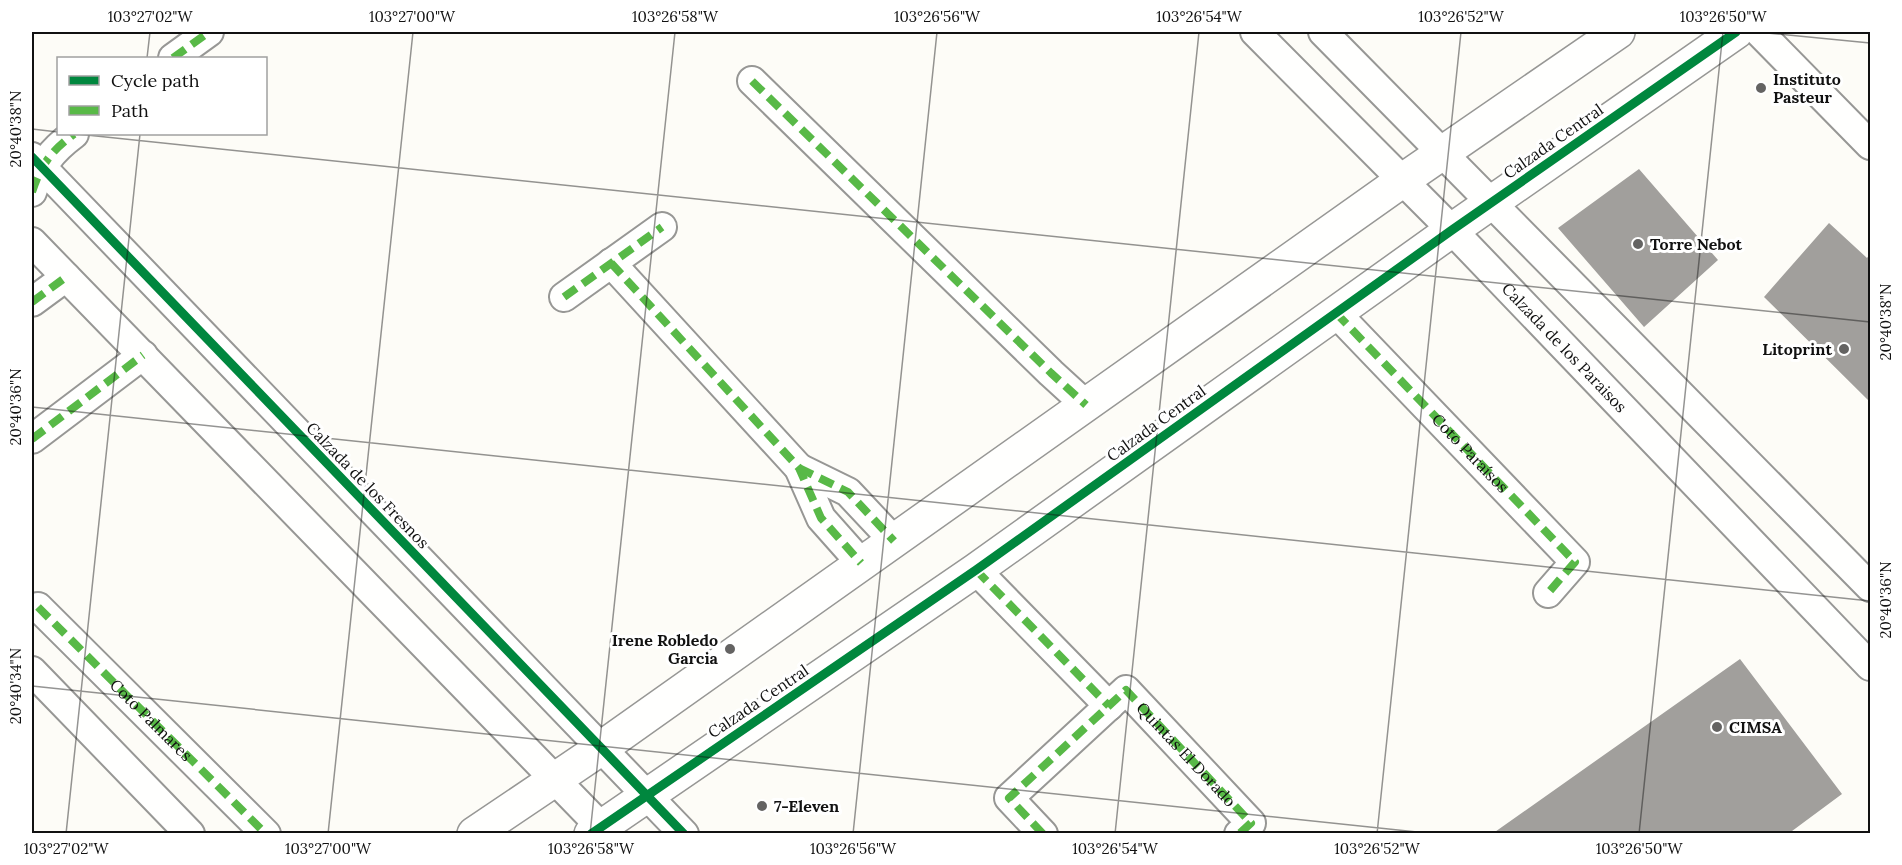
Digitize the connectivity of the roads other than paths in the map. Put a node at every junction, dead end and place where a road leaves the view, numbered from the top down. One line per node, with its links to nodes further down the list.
1 (209, 32): 7 (street)
2 (1255, 32): 13 (street, Calzada de los Paraisos)
3 (1323, 32): 11 (street)
4 (1618, 32): 11 (street)
5 (1736, 32): 14 (street, Calzada Central)
6 (1759, 32): 10 (street)
7 (174, 57)
8 (752, 81): 24 (street)
9 (73, 135): 12 (street)
10 (1870, 145)
11 (1443, 152): 13 (street); 14 (street)
12 (34, 172): 36 (street, Calzada de los Fresnos)
13 (1402, 180): 16 (street, Calzada de los Paraisos); 24 (street)
14 (1492, 202): 16 (street, Calzada Central); 30 (street)
15 (662, 227): 18 (street)
16 (1452, 230): 22 (street, Calzada Central); 33 (street, Calzada de los Paraisos)
17 (32, 242): 19 (street)
18 (611, 263): 20 (street); 26 (street)
19 (66, 277): 21 (street); 23 (street)
20 (564, 297)
21 (32, 302)
22 (1336, 313): 29 (street, Calzada Central); 31 (street, Coto Paraísos)
23 (142, 355): 25 (street); 37 (street)
24 (1086, 405): 27 (street)
25 (32, 439)
26 (799, 468): 27 (street); 28 (street)
27 (894, 541): 28 (street)
28 (861, 564): 36 (street)
29 (975, 570): 35 (street, Quintas El Dorado); 38 (street, Calzada Central)
30 (1870, 587)
31 (1548, 593)
32 (38, 607): 41 (street, Coto Palmares)
33 (1870, 666)
34 (32, 671): 40 (street)
35 (1109, 706): 44 (street, Quintas El Dorado); 45 (street, Quintas El Dorado)
36 (600, 749): 37 (street); 38 (street, Calzada de los Fresnos)
37 (555, 780): 39 (street); 42 (street)
38 (646, 796): 39 (street, Calzada Central); 43 (street, Calzada de los Fresnos)
39 (600, 831)
40 (190, 834)
41 (266, 834)
42 (474, 834)
43 (684, 834)
44 (1043, 834)
45 (1239, 834)

